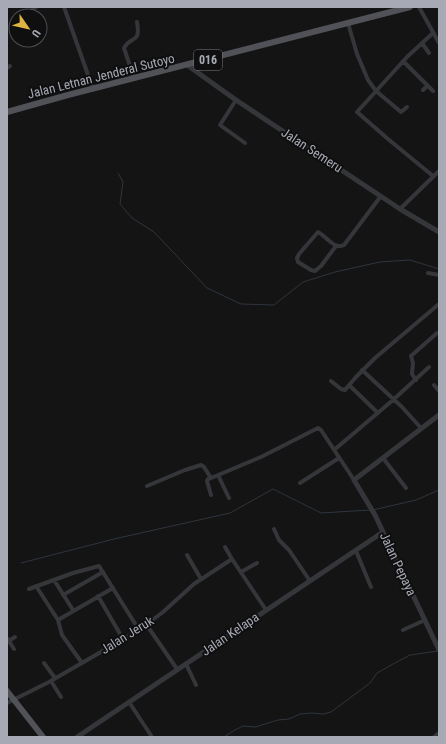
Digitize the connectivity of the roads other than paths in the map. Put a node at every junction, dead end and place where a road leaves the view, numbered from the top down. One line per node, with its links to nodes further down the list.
1 (64, 7): 15 (street)
2 (410, 7): 4 (main road, Jalan Letnan Jenderal Sutoyo / 016)
3 (419, 7): 7 (street)
4 (395, 9): 6 (main road, Jalan Letnan Jenderal Sutoyo / 016)
5 (137, 22): 13 (street)
6 (348, 23): 12 (main road, Jalan Letnan Jenderal Sutoyo / 016); 17 (street)
7 (433, 33): 8 (street); 9 (street)
8 (439, 42)
9 (422, 43): 10 (street); 11 (street)
10 (429, 53)
11 (403, 61): 14 (street); 17 (street)
12 (187, 65): 13 (main road, Jalan Letnan Jenderal Sutoyo / 016); 19 (street, Jalan Semeru)
13 (134, 78): 15 (main road, Jalan Letnan Jenderal Sutoyo / 016)
14 (427, 86): 16 (street); 18 (street)
15 (93, 89): 21 (main road, Jalan Letnan Jenderal Sutoyo / 016)
16 (423, 90)
17 (376, 91): 20 (street); 24 (street)
18 (433, 92)
19 (236, 100): 22 (street); 25 (street, Jalan Semeru)
20 (407, 107)
21 (7, 112)
22 (245, 143)
23 (439, 171): 24 (street)
24 (433, 176): 26 (street)
25 (380, 196): 26 (street, Jalan Semeru); 28 (street)
26 (400, 209): 27 (street, Jalan Semeru)
27 (439, 232)
28 (336, 246): 28 (street)
29 (428, 273): 30 (street)
30 (439, 275)
31 (439, 304): 34 (street)
32 (437, 333): 35 (street)
33 (429, 368): 35 (street)
34 (362, 370): 37 (street); 40 (street)
35 (416, 380): 40 (street)
36 (332, 381): 37 (street)
37 (349, 385): 41 (street)
38 (434, 385): 39 (street)
39 (439, 391)
40 (393, 400): 41 (street); 43 (street)
41 (378, 413): 44 (street)
42 (439, 415): 43 (street)
43 (421, 428): 46 (street)
44 (334, 450): 45 (street); 47 (street)
45 (339, 458): 49 (street); 50 (street)
46 (382, 458): 49 (street); 52 (street)
47 (218, 475): 48 (street); 54 (street)
48 (211, 478): 51 (street); 53 (street)
49 (354, 480): 56 (street, Jalan Pepaya)
50 (300, 483)
51 (147, 486)
52 (406, 488)
53 (211, 496)
54 (229, 498)
55 (274, 529): 66 (street)
56 (383, 532): 58 (street, Jalan Kelapa); 76 (street, Jalan Pepaya)
57 (225, 548): 60 (street)
58 (356, 551): 66 (street, Jalan Kelapa); 68 (street)
59 (187, 555): 64 (street)
60 (232, 560): 63 (street); 64 (street, Jalan Jeruk)
61 (257, 563): 63 (street)
62 (103, 572): 65 (street); 69 (street); 71 (street)
63 (241, 572): 74 (street)
64 (201, 579): 77 (street, Jalan Jeruk)
65 (54, 580): 67 (street); 71 (street)
66 (310, 581): 74 (street, Jalan Kelapa)
67 (36, 586): 70 (street); 75 (street)
68 (371, 586)
69 (113, 588): 72 (street); 78 (street)
70 (29, 589)
71 (63, 595): 73 (street)
72 (98, 596): 73 (street); 81 (street)
73 (73, 610): 75 (street)
74 (266, 610): 87 (street, Jalan Kelapa)
75 (58, 620): 85 (street)
76 (425, 620): 79 (street); 84 (street, Jalan Pepaya)
77 (146, 624): 78 (street, Jalan Jeruk); 88 (street)
78 (139, 630): 81 (street, Jalan Jeruk)
79 (403, 630)
80 (15, 637): 82 (street)
81 (124, 639): 85 (street, Jalan Jeruk)
82 (8, 641): 83 (street)
83 (14, 649)
84 (439, 650)
85 (82, 662): 89 (street, Jalan Jeruk)
86 (44, 664): 89 (street)
87 (186, 664): 88 (street, Jalan Kelapa); 91 (street)
88 (177, 669): 95 (street, Jalan Kelapa)
89 (55, 678): 90 (street, Jalan Jeruk)
90 (51, 681): 93 (street); 94 (street, Jalan Jeruk)
91 (196, 685)
92 (7, 691): 94 (main road)
93 (60, 697)
94 (14, 700): 96 (street, Jalan Jeruk); 98 (main road)
95 (129, 702): 99 (street, Jalan Kelapa); 100 (street)
96 (7, 703)
97 (439, 733): 101 (street)
98 (43, 737)
99 (77, 737)
100 (152, 737)
101 (434, 737)

